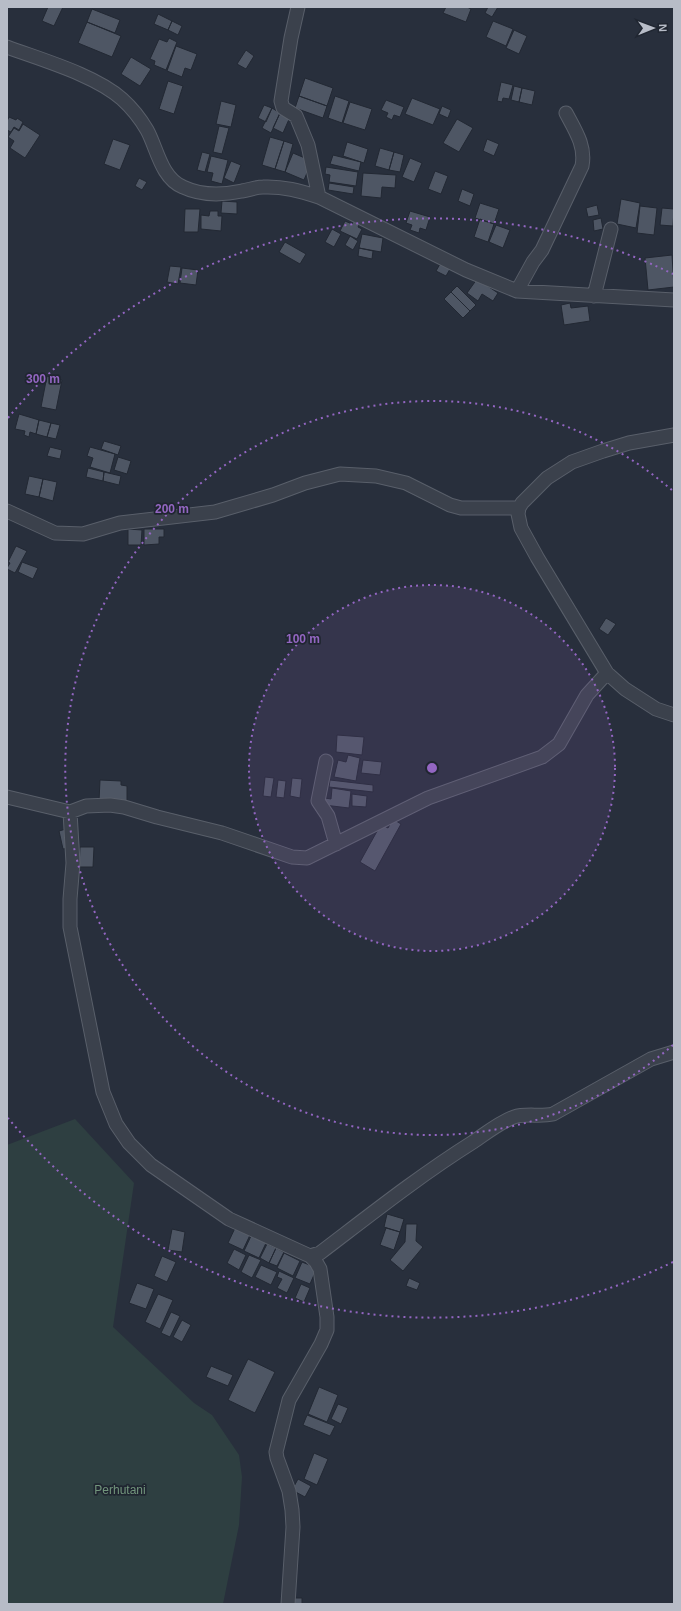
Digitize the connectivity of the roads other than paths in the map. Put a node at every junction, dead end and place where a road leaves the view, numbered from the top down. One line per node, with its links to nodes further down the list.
1 (298, 7): 4 (street)
2 (7, 47): 4 (street)
3 (566, 113): 6 (street)
4 (319, 197): 6 (street)
5 (611, 229): 7 (street)
6 (517, 291): 7 (street)
7 (594, 296): 8 (street)
8 (674, 300)
9 (674, 435): 10 (street)
10 (519, 508): 11 (street); 12 (street)
11 (7, 511)
12 (607, 673): 13 (street); 17 (street)
13 (674, 716)
14 (326, 761): 17 (street)
15 (7, 797): 16 (street)
16 (70, 812): 17 (street); 19 (street)
17 (336, 844)
18 (674, 1052): 19 (street)
19 (310, 1256): 20 (street)
20 (288, 1604)

